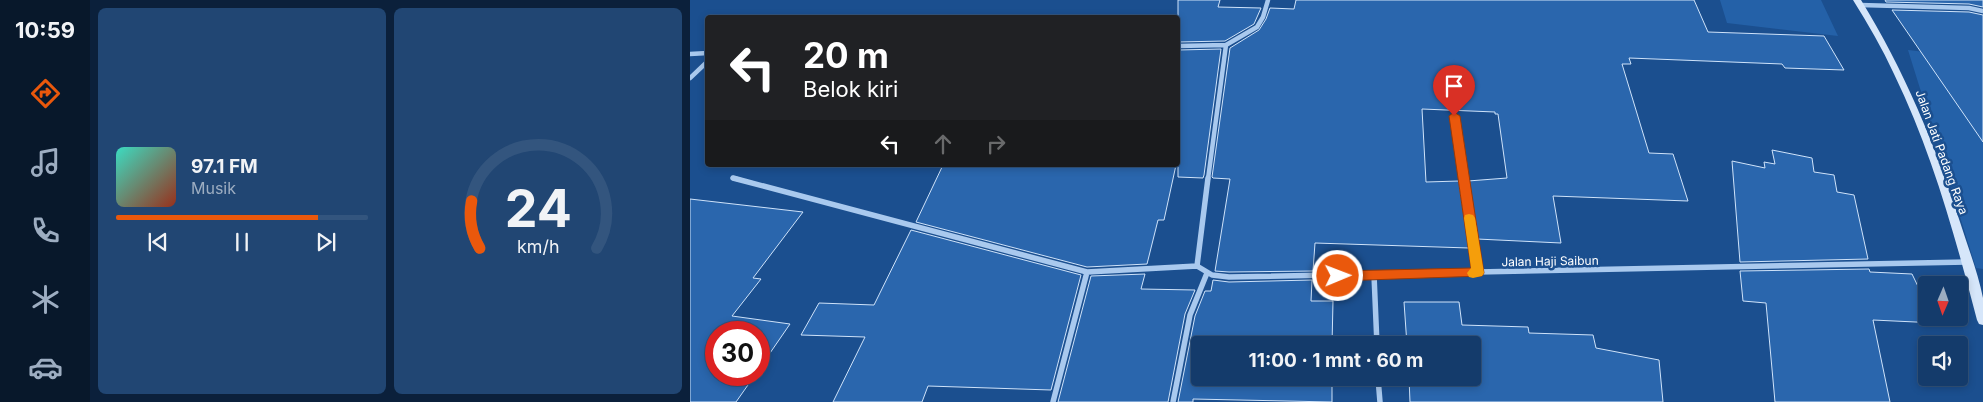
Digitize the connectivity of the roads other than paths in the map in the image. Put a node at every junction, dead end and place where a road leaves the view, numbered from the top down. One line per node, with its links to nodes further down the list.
1 (1268, 0): 4 (street)
2 (1859, 3): 3 (street); 12 (street, Jalan Jati Padang Raya)
3 (1983, 11)
4 (1226, 45): 5 (street); 13 (street)
5 (1180, 46)
6 (705, 53): 7 (street)
7 (690, 54)
8 (705, 64): 9 (street)
9 (690, 78)
10 (1454, 116): 16 (street)
11 (733, 178): 14 (street)
12 (1967, 262): 16 (street, Jalan Haji Saibun); 18 (street, Jalan Jati Padang Raya)
13 (1197, 266): 14 (street); 15 (street, Jalan Haji Saibun)
14 (1087, 272): 21 (street)
15 (1207, 273): 17 (street, Jalan Haji Saibun); 22 (street)
16 (1478, 273): 17 (street, Jalan Haji Saibun)
17 (1374, 276): 19 (street)
18 (1983, 320)
19 (1377, 336)
20 (1379, 386): 23 (street)
21 (1053, 402)
22 (1173, 402)
23 (1380, 402)

